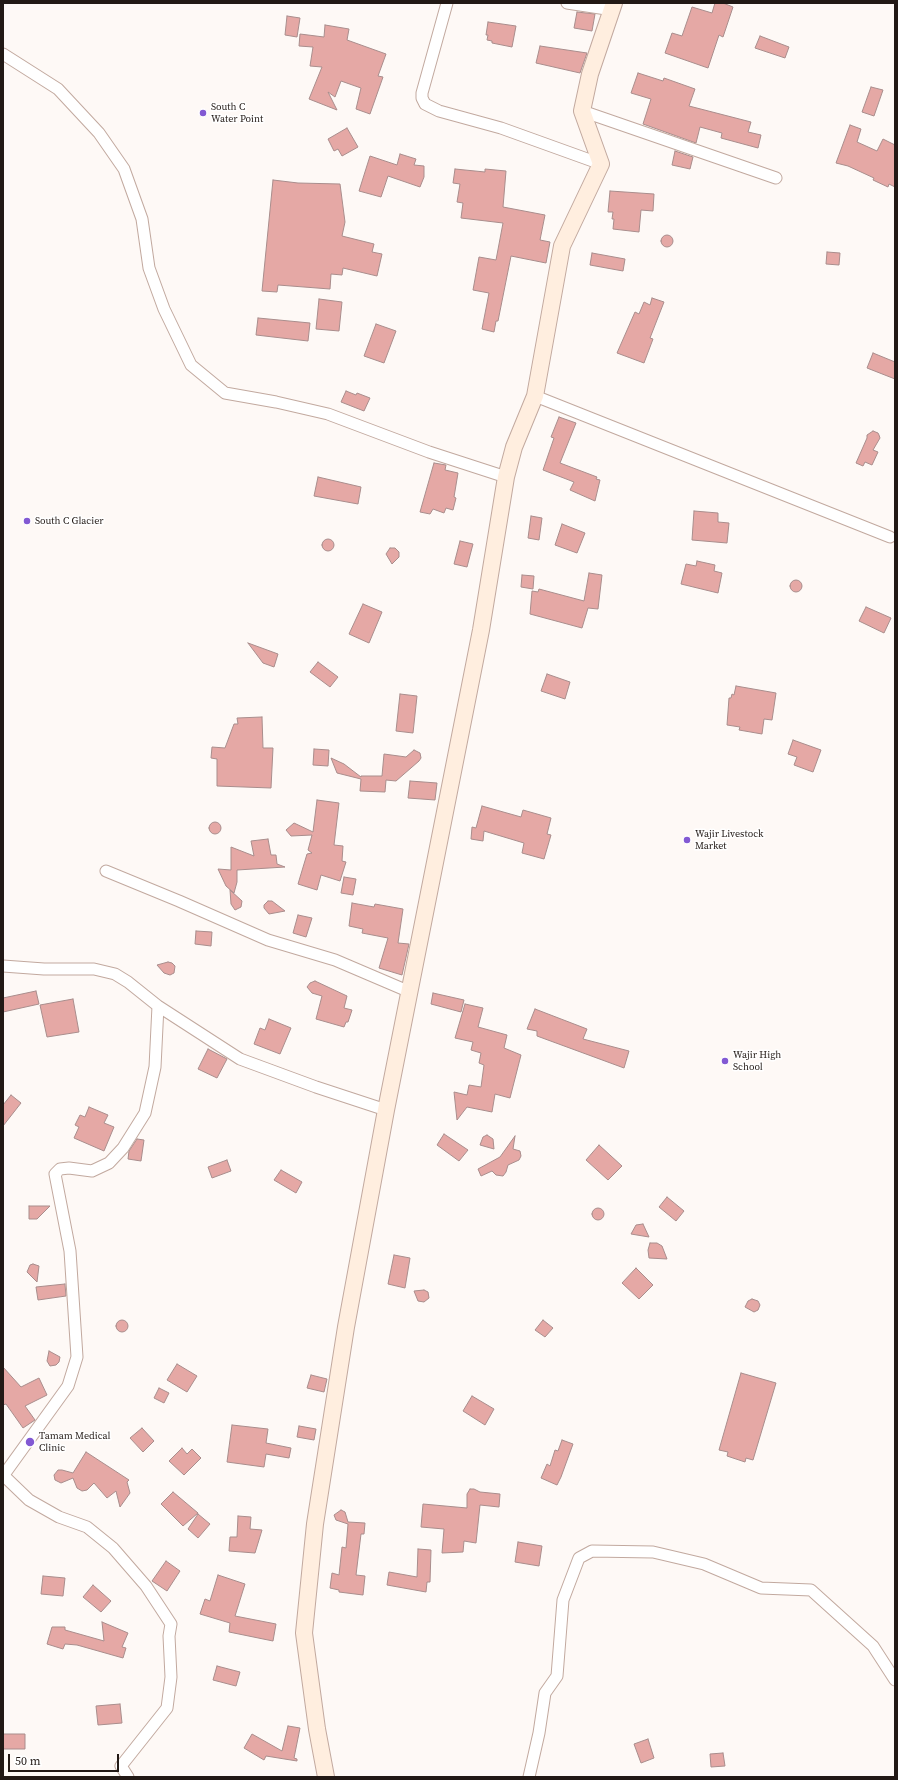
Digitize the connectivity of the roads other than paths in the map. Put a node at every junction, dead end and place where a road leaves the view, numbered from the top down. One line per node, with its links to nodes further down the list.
1 (447, 3): 6 (street)
2 (567, 3): 3 (street)
3 (614, 6): 5 (street)
4 (3, 54): 9 (street)
5 (582, 111): 6 (street); 7 (street)
6 (601, 164): 8 (street)
7 (776, 178)
8 (535, 396): 9 (street); 10 (street)
9 (506, 477): 13 (street)
10 (890, 537)
11 (106, 871): 13 (street)
12 (3, 966): 14 (street)
13 (410, 992): 15 (street)
14 (158, 1006): 15 (street); 16 (street)
15 (386, 1110): 18 (street)
16 (3, 1475): 19 (street)
17 (895, 1680): 20 (street)
18 (328, 1776)
19 (128, 1777)
20 (529, 1777)

